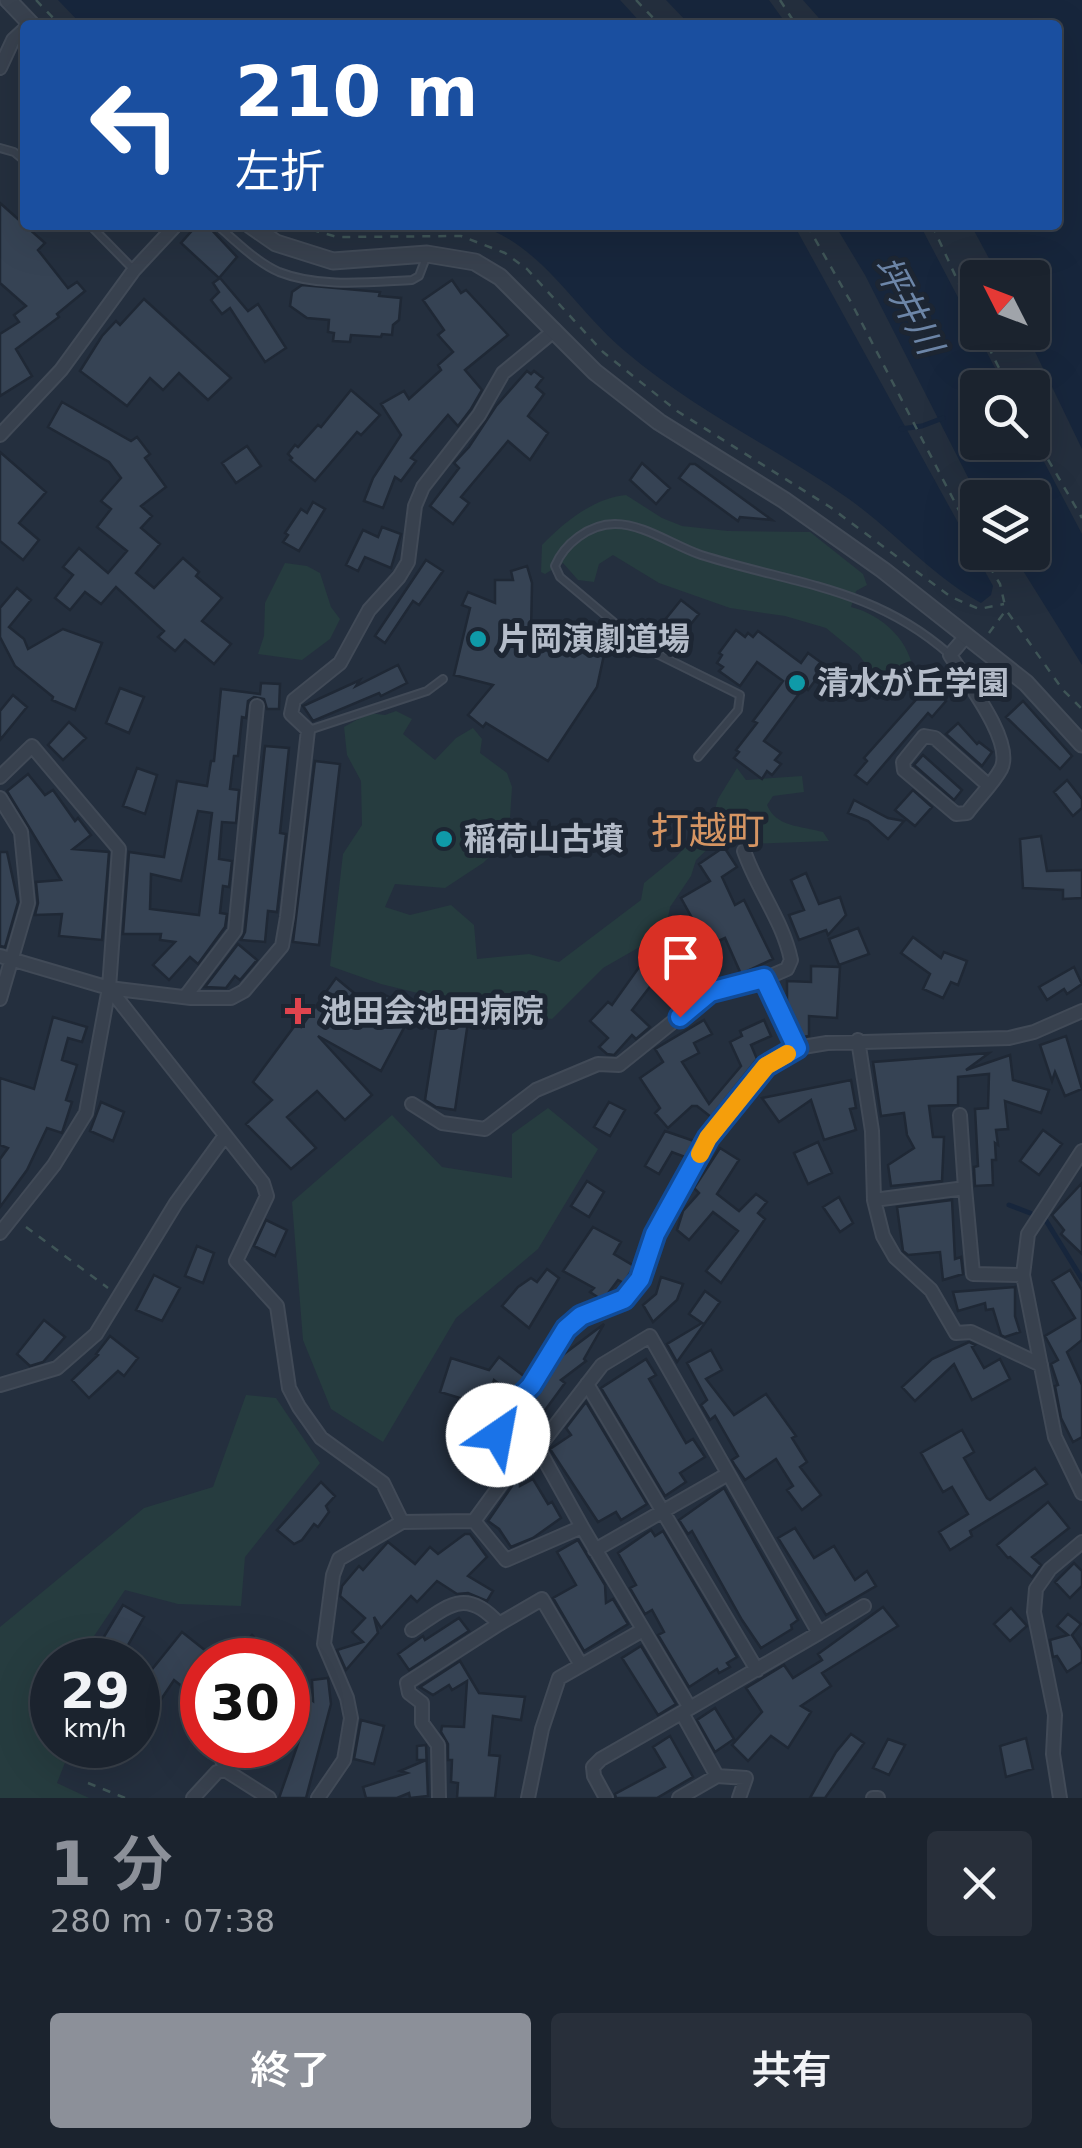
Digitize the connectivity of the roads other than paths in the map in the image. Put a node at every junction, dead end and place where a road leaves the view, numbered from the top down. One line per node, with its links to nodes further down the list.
1 (8, 0): 2 (street)
2 (24, 20)
3 (20, 34): 4 (street)
4 (0, 68)
5 (95, 230): 10 (lane)
6 (171, 230): 10 (street)
7 (222, 230): 9 (lane)
8 (257, 230): 9 (street)
9 (427, 254): 11 (street)
10 (134, 270): 12 (street)
11 (555, 330): 13 (street); 17 (street)
12 (0, 435)
13 (974, 640): 14 (street); 18 (street)
14 (950, 655): 19 (lane); 21 (street)
15 (443, 679): 17 (lane)
16 (257, 706): 27 (street)
17 (308, 730): 27 (street)
18 (1082, 744)
19 (698, 757)
20 (0, 777): 26 (street)
21 (988, 786): 21 (street)
22 (0, 798): 24 (street)
23 (744, 851): 25 (street)
24 (5, 958): 26 (street); 28 (street)
25 (764, 978): 31 (street); 32 (street)
26 (110, 988): 27 (street); 34 (street); 39 (street)
27 (185, 997)
28 (0, 998)
29 (1082, 1011): 30 (street)
30 (858, 1040): 31 (street); 37 (street)
31 (797, 1048): 48 (street)
32 (412, 1104)
33 (960, 1116): 36 (street)
34 (224, 1136): 44 (street); 49 (street)
35 (1082, 1152): 41 (street)
36 (965, 1188): 37 (street); 41 (street)
37 (874, 1200): 42 (street)
38 (0, 1208): 39 (street)
39 (13, 1217): 40 (street)
40 (0, 1233)
41 (1023, 1275): 42 (street)
42 (1041, 1364): 46 (street)
43 (587, 1384): 45 (street); 47 (street); 50 (street)
44 (0, 1385)
45 (728, 1474): 47 (street); 57 (street)
46 (1082, 1493)
47 (664, 1511): 52 (street); 59 (street)
48 (474, 1521): 49 (street); 50 (street)
49 (402, 1522): 65 (street)
50 (582, 1526): 52 (street)
51 (1082, 1542): 71 (street)
52 (596, 1550): 56 (street)
53 (864, 1606): 57 (street)
54 (499, 1624): 55 (street); 58 (street); 66 (street)
55 (412, 1630)
56 (643, 1630): 58 (street); 60 (street)
57 (819, 1633): 59 (street)
58 (581, 1665): 67 (street)
59 (757, 1670): 60 (street)
60 (686, 1710): 62 (street); 68 (street)
61 (225, 1770): 63 (street); 64 (street)
62 (717, 1776): 69 (street); 70 (street)
63 (193, 1798)
64 (269, 1798)
65 (318, 1798)
66 (438, 1798)
67 (528, 1798)
68 (606, 1798)
69 (680, 1798)
70 (740, 1798)
71 (1060, 1798)

